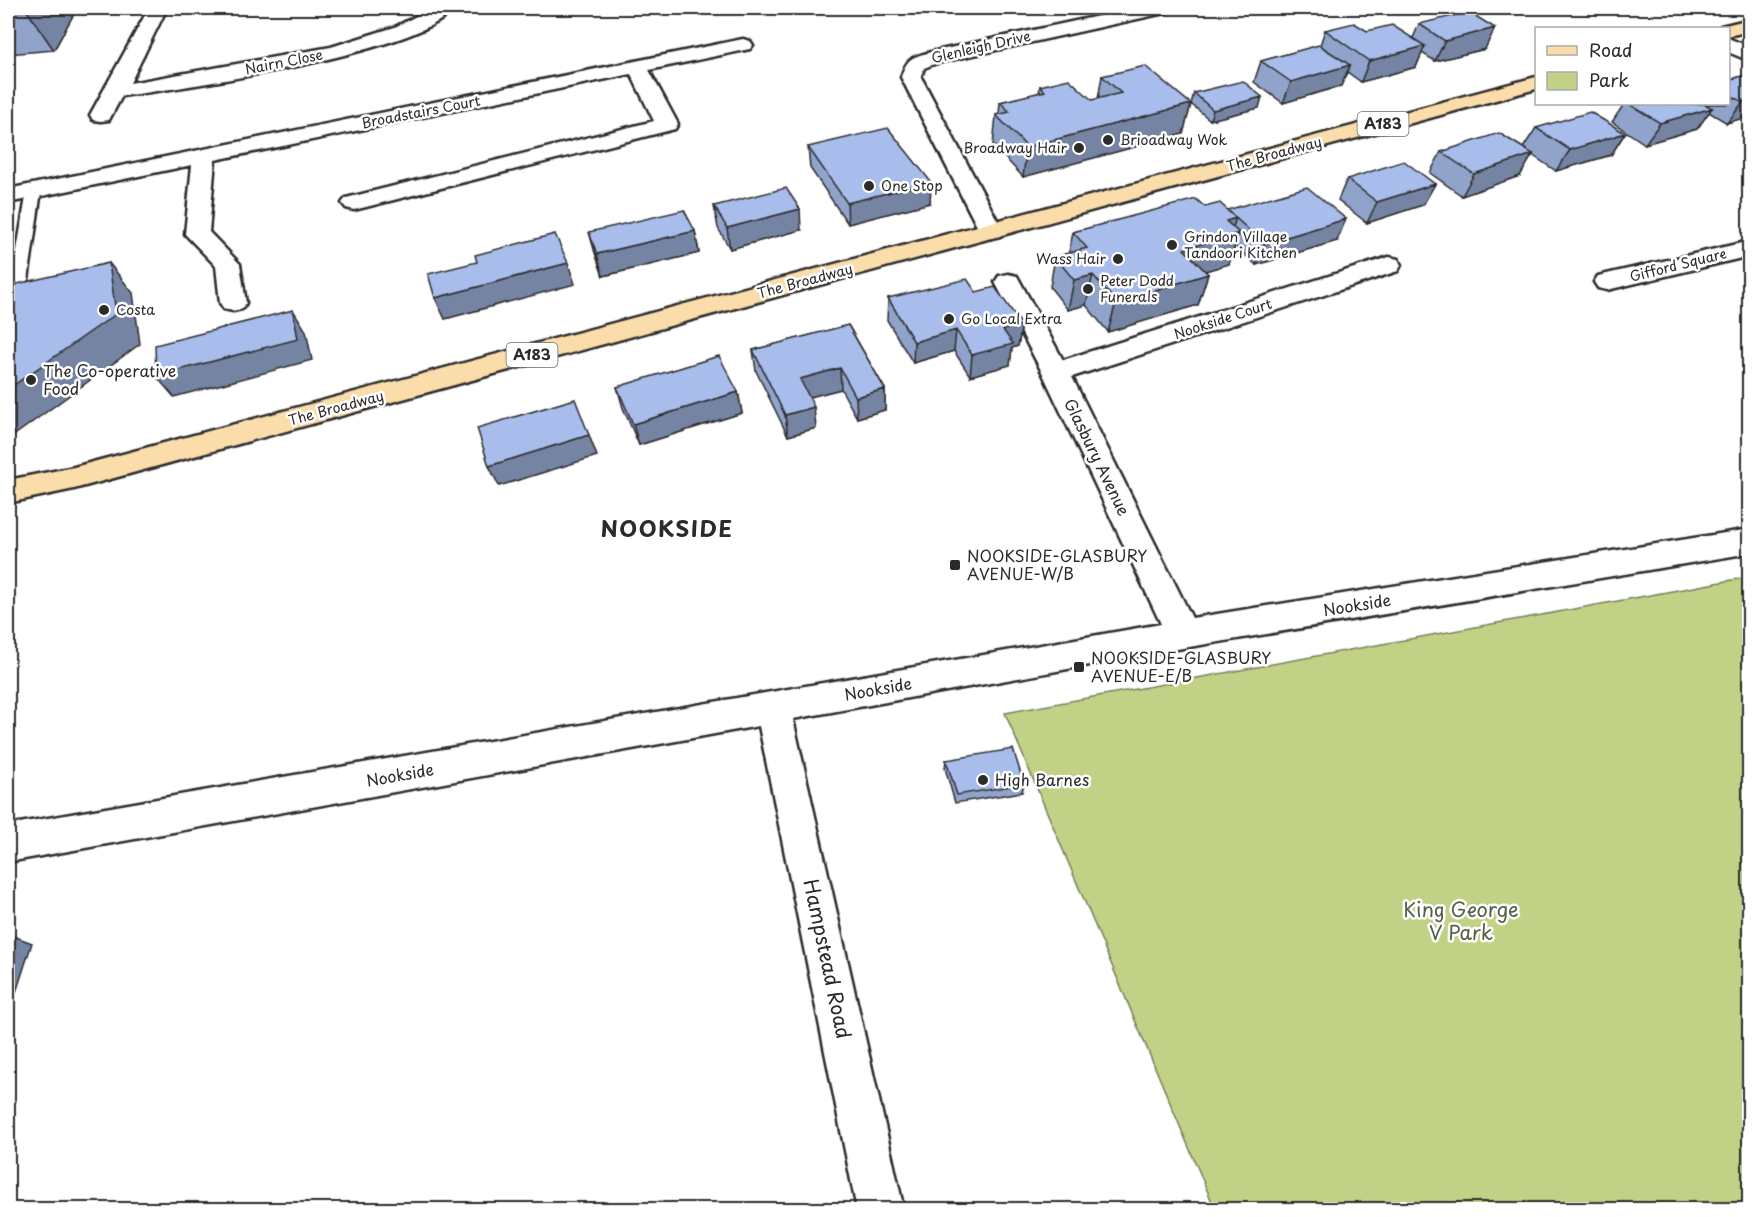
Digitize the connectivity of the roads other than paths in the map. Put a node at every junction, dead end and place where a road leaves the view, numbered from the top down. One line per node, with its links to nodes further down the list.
1 (158, 8): 11 (street)
2 (445, 8): 11 (street, Nairn Close)
3 (1160, 8): 17 (street, Glenleigh Drive)
4 (1749, 25): 5 (main road)
5 (1730, 30)
6 (743, 45): 9 (street, Broadstairs Court)
7 (1730, 45): 8 (street)
8 (1749, 56)
9 (638, 68): 13 (street, Broadstairs Court); 16 (street)
10 (1535, 82): 17 (main road, The Broadway / A183)
11 (115, 91): 12 (street)
12 (101, 115)
13 (204, 155): 14 (street, Broadstairs Court); 23 (street)
14 (34, 191): 15 (street, Broadstairs Court); 20 (lane)
15 (8, 196)
16 (354, 202)
17 (991, 231): 25 (main road, The Broadway / A183)
18 (1749, 248): 22 (street, Gifford Square)
19 (1389, 265): 24 (street, Nookside Court)
20 (20, 280)
21 (1008, 282): 24 (street, Glasbury Avenue)
22 (1607, 282)
23 (233, 303)
24 (1056, 372): 29 (street, Glasbury Avenue)
25 (74, 478): 26 (main road, The Broadway / A183); 27 (main road, The Broadway / A183)
26 (8, 492)
27 (8, 505)
28 (1749, 541): 29 (street, Nookside)
29 (1183, 634): 30 (street, Nookside)
30 (773, 708): 31 (street, Nookside); 32 (street, Hampstead Road)
31 (8, 844)
32 (881, 1209)

